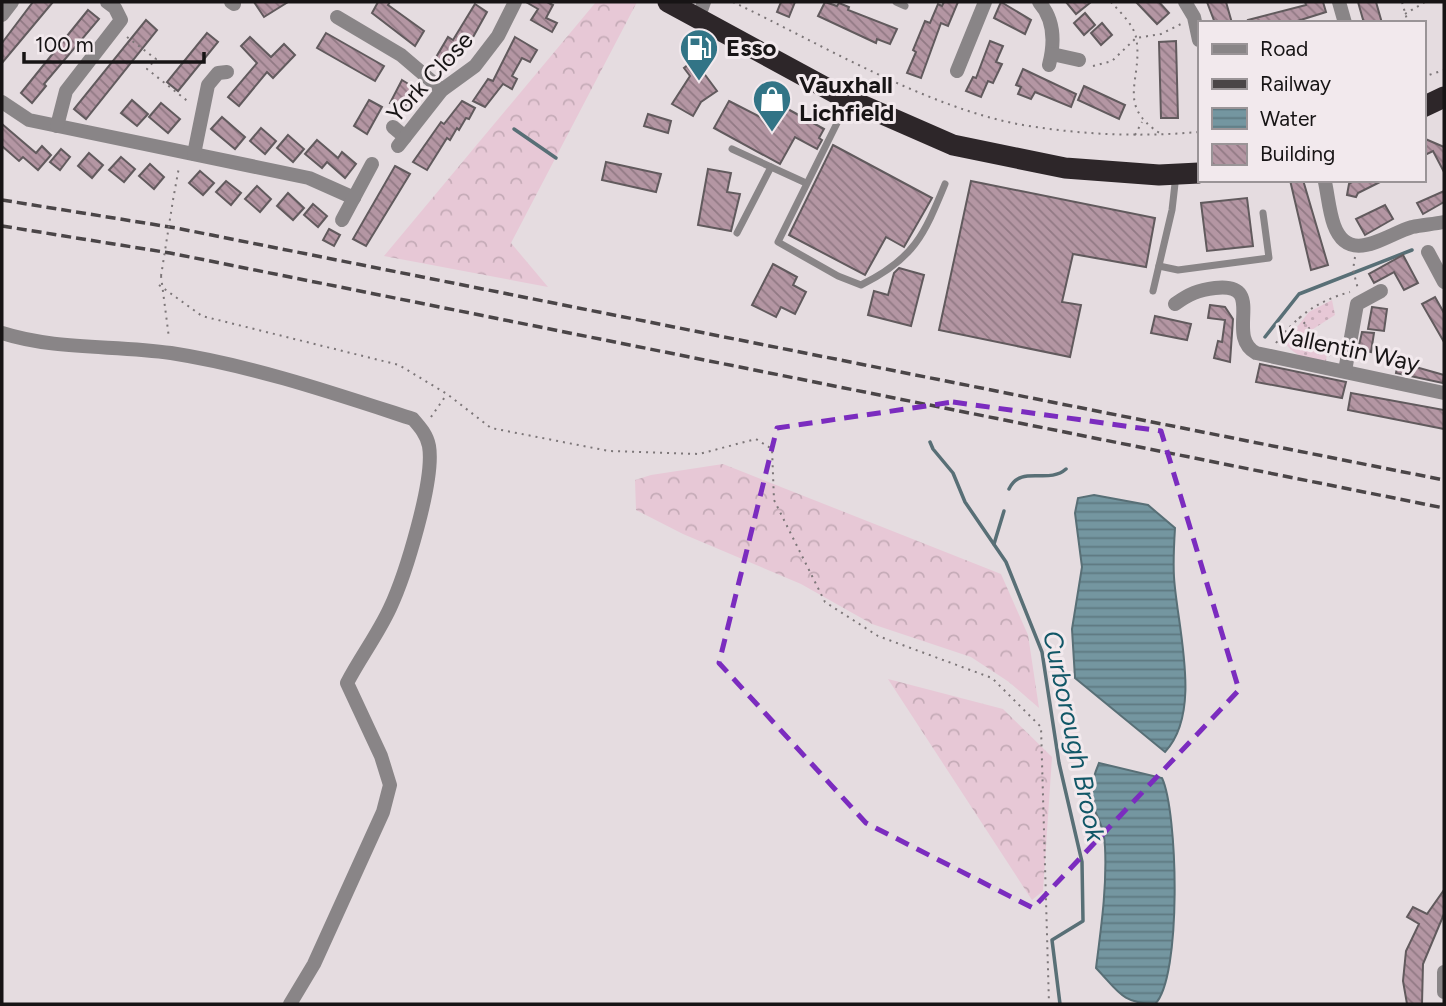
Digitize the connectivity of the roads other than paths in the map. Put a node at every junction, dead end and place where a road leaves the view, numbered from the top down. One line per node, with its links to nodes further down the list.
1 (12, 2): 12 (street)
2 (107, 2): 24 (street)
3 (667, 2): 11 (highway)
4 (896, 2): 10 (lane)
5 (985, 2): 17 (street)
6 (1039, 2): 16 (street)
7 (1185, 2): 15 (street)
8 (1339, 2): 14 (street)
9 (512, 3): 19 (street, York Close)
10 (905, 5)
11 (701, 10): 21 (highway)
12 (2, 15)
13 (337, 16): 19 (street)
14 (1344, 21)
15 (1198, 35)
16 (1079, 60)
17 (956, 61)
18 (227, 72): 27 (street)
19 (442, 90): 25 (street, York Close)
20 (1444, 97): 23 (highway)
21 (849, 100): 31 (highway); 34 (lane)
22 (2, 102): 24 (street)
23 (1425, 106)
24 (57, 126): 27 (street)
25 (393, 127)
26 (732, 149): 29 (lane)
27 (188, 153): 37 (street)
28 (372, 164): 37 (street)
29 (771, 167): 34 (lane); 41 (lane)
30 (1198, 173): 31 (highway)
31 (1176, 174): 43 (lane)
32 (1324, 182): 36 (street)
33 (1327, 182): 40 (street)
34 (806, 183): 35 (lane)
35 (945, 184)
36 (1310, 186)
37 (354, 198): 39 (street)
38 (1263, 213): 43 (lane)
39 (342, 220)
40 (1444, 222)
41 (737, 233)
42 (1428, 252): 44 (street)
43 (1159, 266): 46 (lane)
44 (1444, 282)
45 (1381, 290): 49 (street)
46 (1153, 291)
47 (1175, 304): 49 (street, Vallentin Way)
48 (2, 333): 53 (street)
49 (1345, 371): 50 (street, Vallentin Way)
50 (1444, 393)
51 (1444, 972): 52 (street)
52 (1444, 992)
53 (290, 1004)

